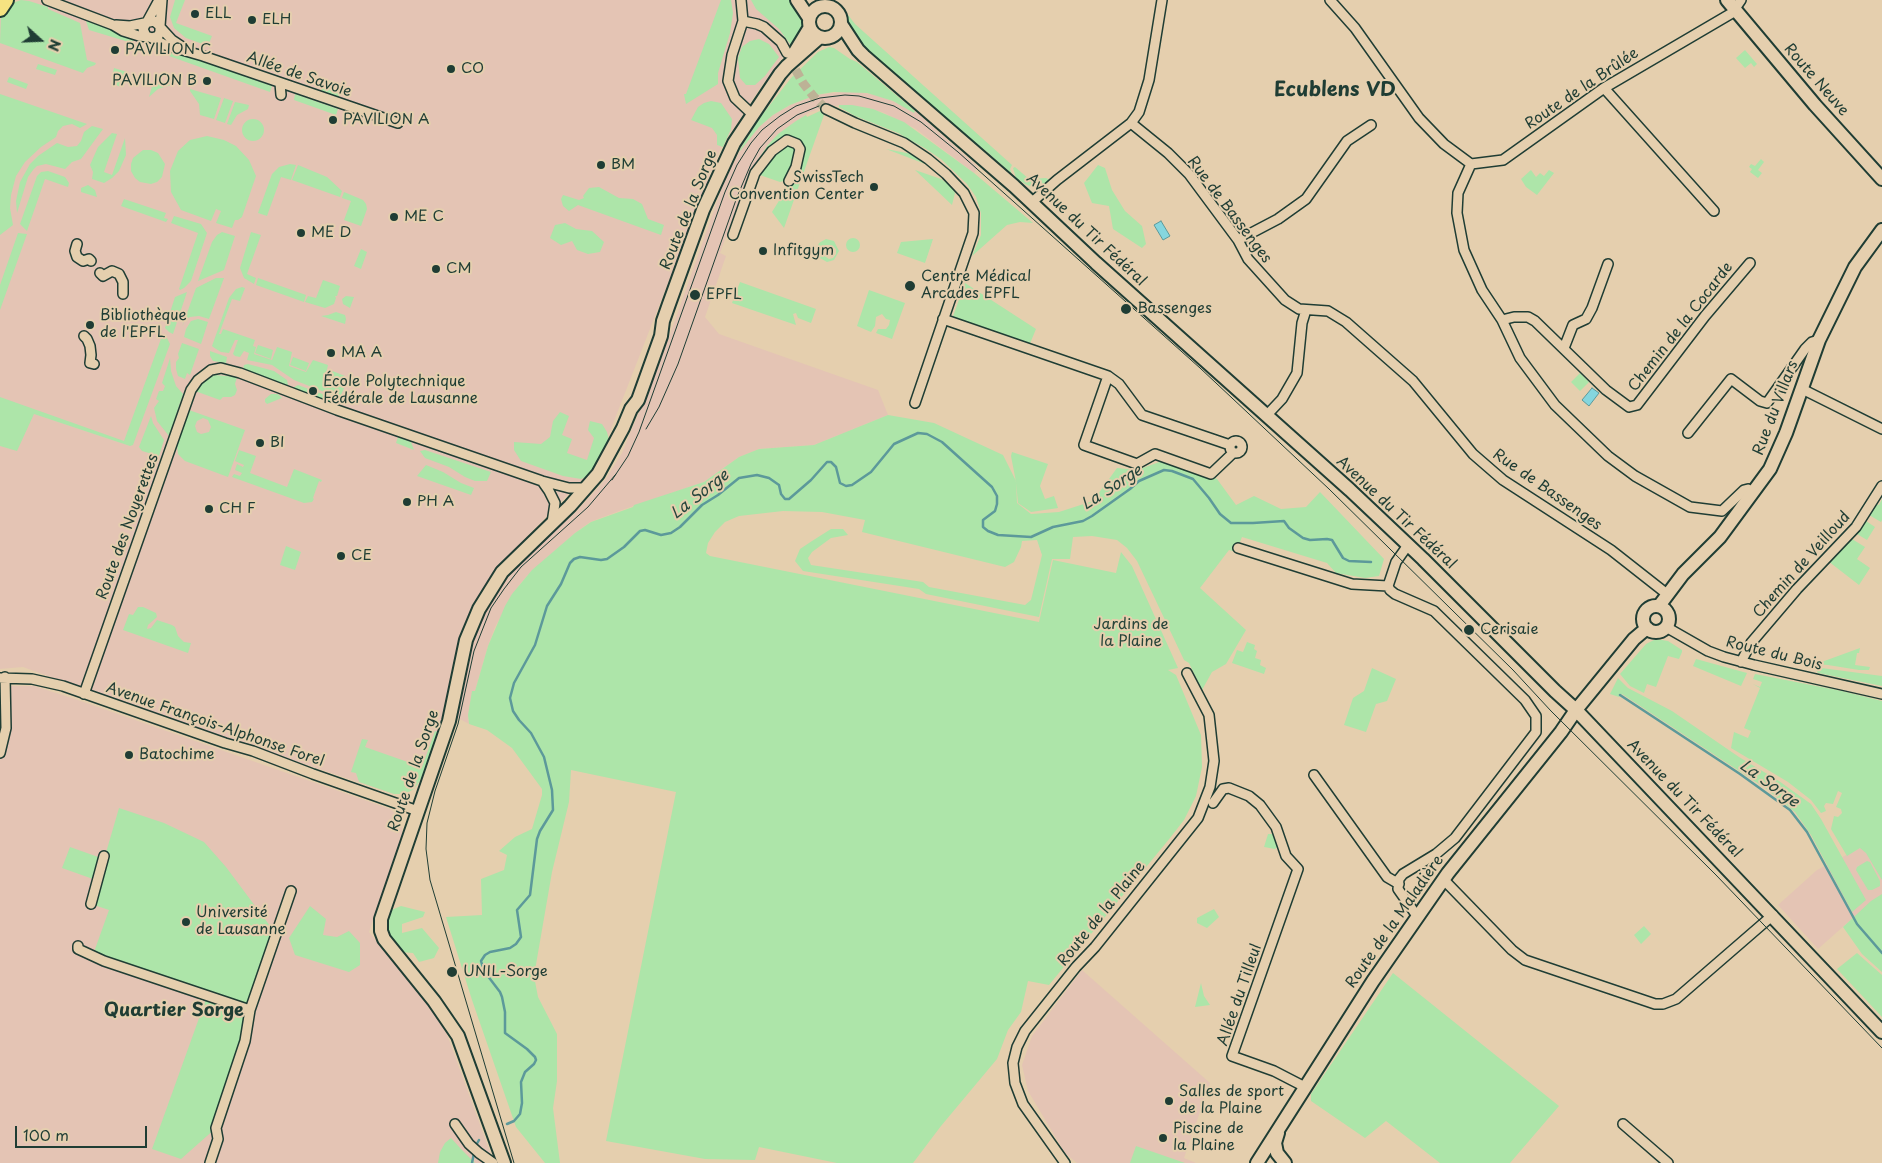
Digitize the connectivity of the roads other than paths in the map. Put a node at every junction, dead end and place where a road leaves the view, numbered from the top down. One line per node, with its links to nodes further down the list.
1 (6, 0): 11 (main road)
2 (48, 0): 16 (street, Allée de Savoie)
3 (161, 0): 13 (street); 17 (street)
4 (741, 0): 12 (street)
5 (797, 0): 14 (main road)
6 (808, 0): 10 (main road)
7 (1162, 0): 29 (street)
8 (1330, 0): 31 (street)
9 (1734, 3): 24 (street, Route de la Brûlée); 32 (main road, Route Neuve)
10 (820, 7): 14 (main road); 15 (main road)
11 (0, 9)
12 (743, 21): 22 (street); 27 (street)
13 (147, 22): 16 (street, Allée de Savoie); 17 (street); 18 (street)
14 (810, 23): 19 (main road); 22 (main road, Route de la Sorge)
15 (841, 24): 19 (main road); 20 (main road, Avenue du Tir Fédéral)
16 (113, 25): 18 (street, Allée de Savoie)
17 (160, 27): 18 (street); 21 (street, Allée de Savoie)
18 (150, 37): 21 (street, Allée de Savoie)
19 (824, 37): 20 (main road, Avenue du Tir Fédéral); 22 (main road, Route de la Sorge)
20 (858, 50): 34 (main road, Avenue du Tir Fédéral)
21 (191, 52): 23 (street, Allée de Savoie)
22 (787, 60): 27 (main road, Route de la Sorge)
23 (280, 83): 25 (street); 28 (street, Allée de Savoie)
24 (1604, 88): 31 (street, Route de la Brûlée); 35 (street)
25 (281, 95)
26 (826, 108): 46 (street)
27 (752, 114): 60 (main road, Route de la Sorge)
28 (398, 123)
29 (1132, 123): 34 (street); 38 (street, Rue de Bassenges)
30 (1371, 125): 38 (street)
31 (1471, 164): 47 (street)
32 (1882, 179)
33 (789, 180): 37 (street)
34 (1031, 203): 55 (main road, Avenue du Tir Fédéral)
35 (1714, 211)
36 (1882, 230): 49 (main road, Rue du Villars)
37 (733, 235)
38 (1238, 240): 45 (street, Rue de Bassenges)
39 (77, 244): 40 (street)
40 (91, 261)
41 (1750, 263): 50 (street, Chemin de la Cocarde)
42 (1608, 264): 50 (street)
43 (100, 273): 44 (street)
44 (123, 294)
45 (1306, 310): 55 (street); 66 (street, Rue de Bassenges)
46 (944, 320): 52 (street); 54 (street)
47 (1502, 320): 50 (street, Chemin de la Cocarde); 61 (street)
48 (84, 336): 51 (street)
49 (1819, 340): 53 (main road, Rue du Villars); 57 (street)
50 (1564, 348)
51 (94, 364)
52 (1107, 376): 52 (street)
53 (1802, 389): 56 (street); 61 (main road, Rue du Villars)
54 (914, 403)
55 (1266, 416): 63 (main road, Avenue du Tir Fédéral)
56 (1882, 429)
57 (1688, 433)
58 (542, 481): 60 (street); 62 (street); 73 (street, Route des Noyerettes)
59 (1882, 486): 70 (street, Chemin de Veilloud)
60 (585, 488): 62 (main road, Route de la Sorge)
61 (1753, 493): 66 (main road, Rue du Villars)
62 (552, 523): 79 (main road, Route de la Sorge)
63 (1408, 545): 65 (street); 75 (main road, Avenue du Tir Fédéral)
64 (1238, 548): 65 (street)
65 (1388, 586): 82 (street)
66 (1667, 594): 67 (main road, Rue du Villars)
67 (1659, 606): 68 (main road); 69 (main road)
68 (1666, 627): 69 (main road); 70 (street, Route du Bois)
69 (1647, 628): 75 (main road)
70 (1741, 662): 74 (street, Route du Bois)
71 (1187, 673): 98 (street, Route de la Plaine)
72 (2, 677): 73 (street, Avenue François-Alphonse Forel); 76 (street)
73 (84, 694): 79 (street, Avenue François-Alphonse Forel)
74 (1882, 694)
75 (1576, 710): 81 (main road, Route de la Maladière); 85 (main road, Avenue du Tir Fédéral)
76 (0, 753)
77 (1314, 774): 82 (street)
78 (1213, 803): 90 (street, Allée du Tilleul)
79 (418, 811): 97 (main road, Route de la Sorge)
80 (104, 856): 84 (street)
81 (1444, 880): 85 (street); 86 (main road, Route de la Maladière)
82 (1399, 884): 86 (street)
83 (291, 891): 88 (street)
84 (91, 904)
85 (1773, 915): 89 (main road, Avenue du Tir Fédéral)
86 (1417, 916): 90 (main road, Route de la Maladière)
87 (78, 946): 88 (street)
88 (250, 1010): 95 (street)
89 (1882, 1032)
90 (1305, 1088): 93 (main road, Route de la Maladière)
91 (455, 1124): 96 (street)
92 (1623, 1124): 101 (street)
93 (1279, 1128): 94 (main road, Route de la Maladière); 100 (main road)
94 (1259, 1160): 99 (main road)
95 (210, 1163)
96 (493, 1163)
97 (504, 1163)
98 (1066, 1163)
99 (1273, 1163)
100 (1285, 1163)
101 (1668, 1163)

